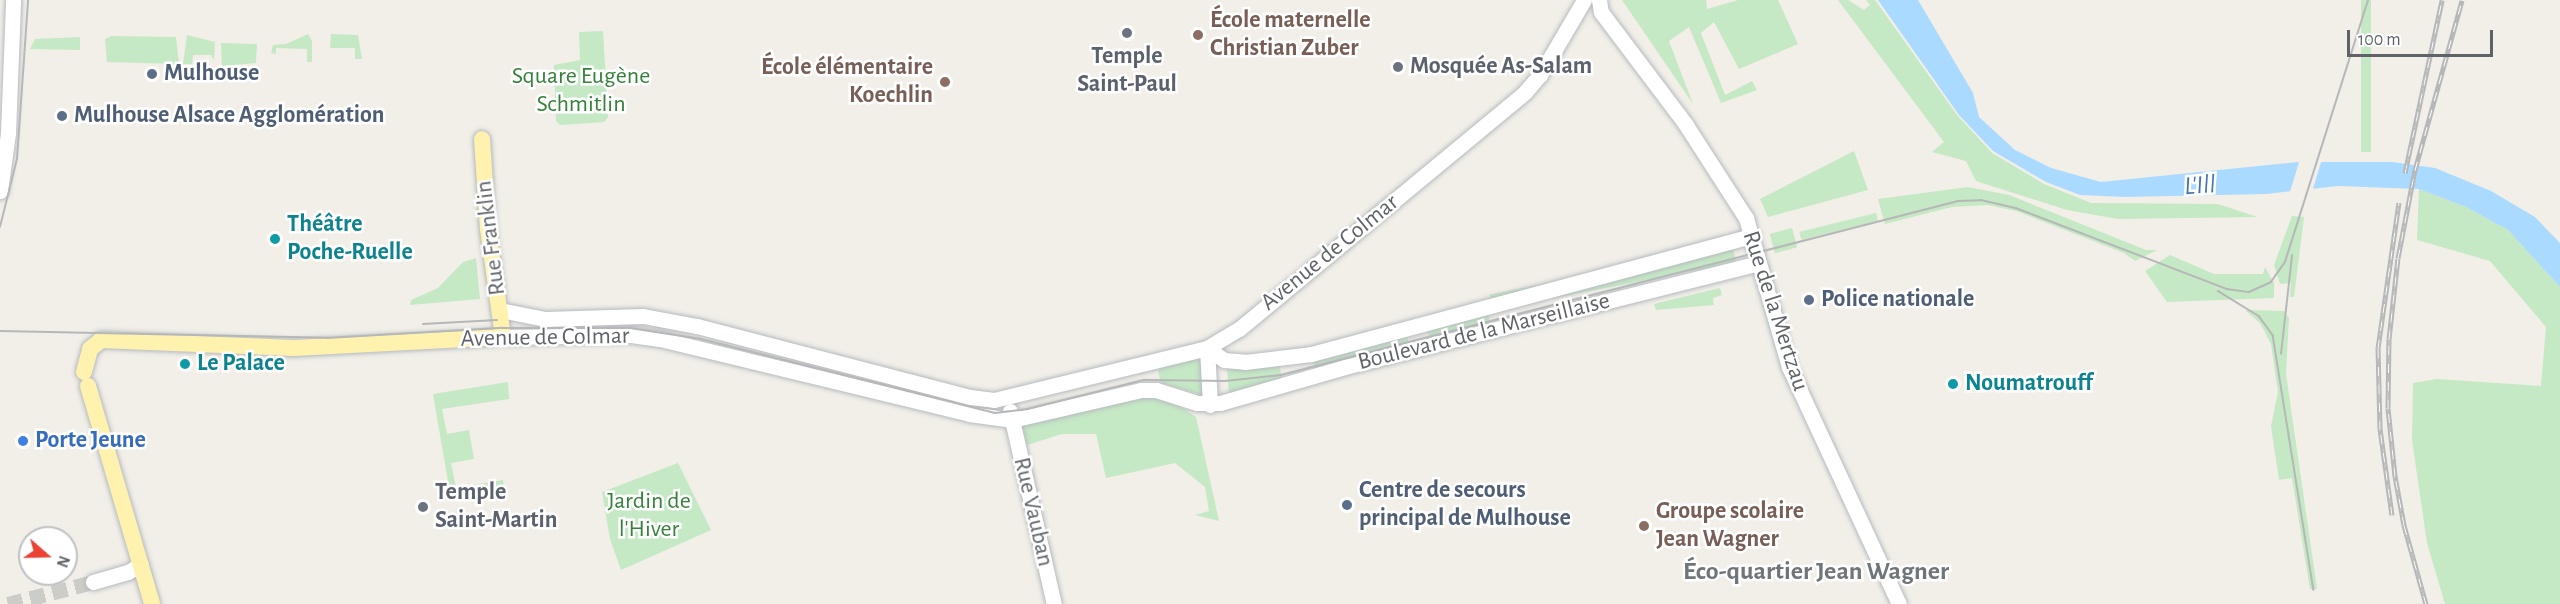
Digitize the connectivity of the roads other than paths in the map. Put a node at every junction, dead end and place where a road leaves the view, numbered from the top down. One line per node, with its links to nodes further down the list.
1 (13, 0): 4 (main road)
2 (1592, 3): 5 (main road, Rue de la Mertzau); 13 (main road, Avenue de Colmar)
3 (482, 140): 7 (main road, Rue Franklin)
4 (0, 192)
5 (1752, 236): 6 (main road, Rue de la Mertzau); 9 (main road, Boulevard de la Marseillaise)
6 (1758, 262): 12 (main road, Boulevard de la Marseillaise); 23 (main road, Rue de la Mertzau)
7 (500, 310): 8 (main road, Avenue de Colmar); 11 (main road, Rue Franklin)
8 (627, 316): 10 (main road); 16 (main road, Avenue de Colmar)
9 (1419, 324): 12 (main road); 13 (main road, Boulevard de la Marseillaise)
10 (631, 335): 11 (main road, Avenue de Colmar); 18 (main road, Avenue de Colmar)
11 (503, 337): 19 (main road, Avenue de Colmar)
12 (1425, 347): 17 (main road, Boulevard de la Marseillaise)
13 (1207, 348): 14 (main road, Avenue de Colmar); 17 (main road)
14 (1151, 363): 15 (main road); 16 (main road, Avenue de Colmar)
15 (1156, 390): 17 (main road, Avenue de Colmar); 18 (main road, Avenue de Colmar)
16 (1008, 399): 18 (main road)
17 (1210, 405)
18 (1012, 420): 22 (main road, Rue Vauban)
19 (141, 564): 20 (main road); 21 (main road)
20 (93, 582)
21 (152, 604)
22 (1054, 604)
23 (1899, 604)

